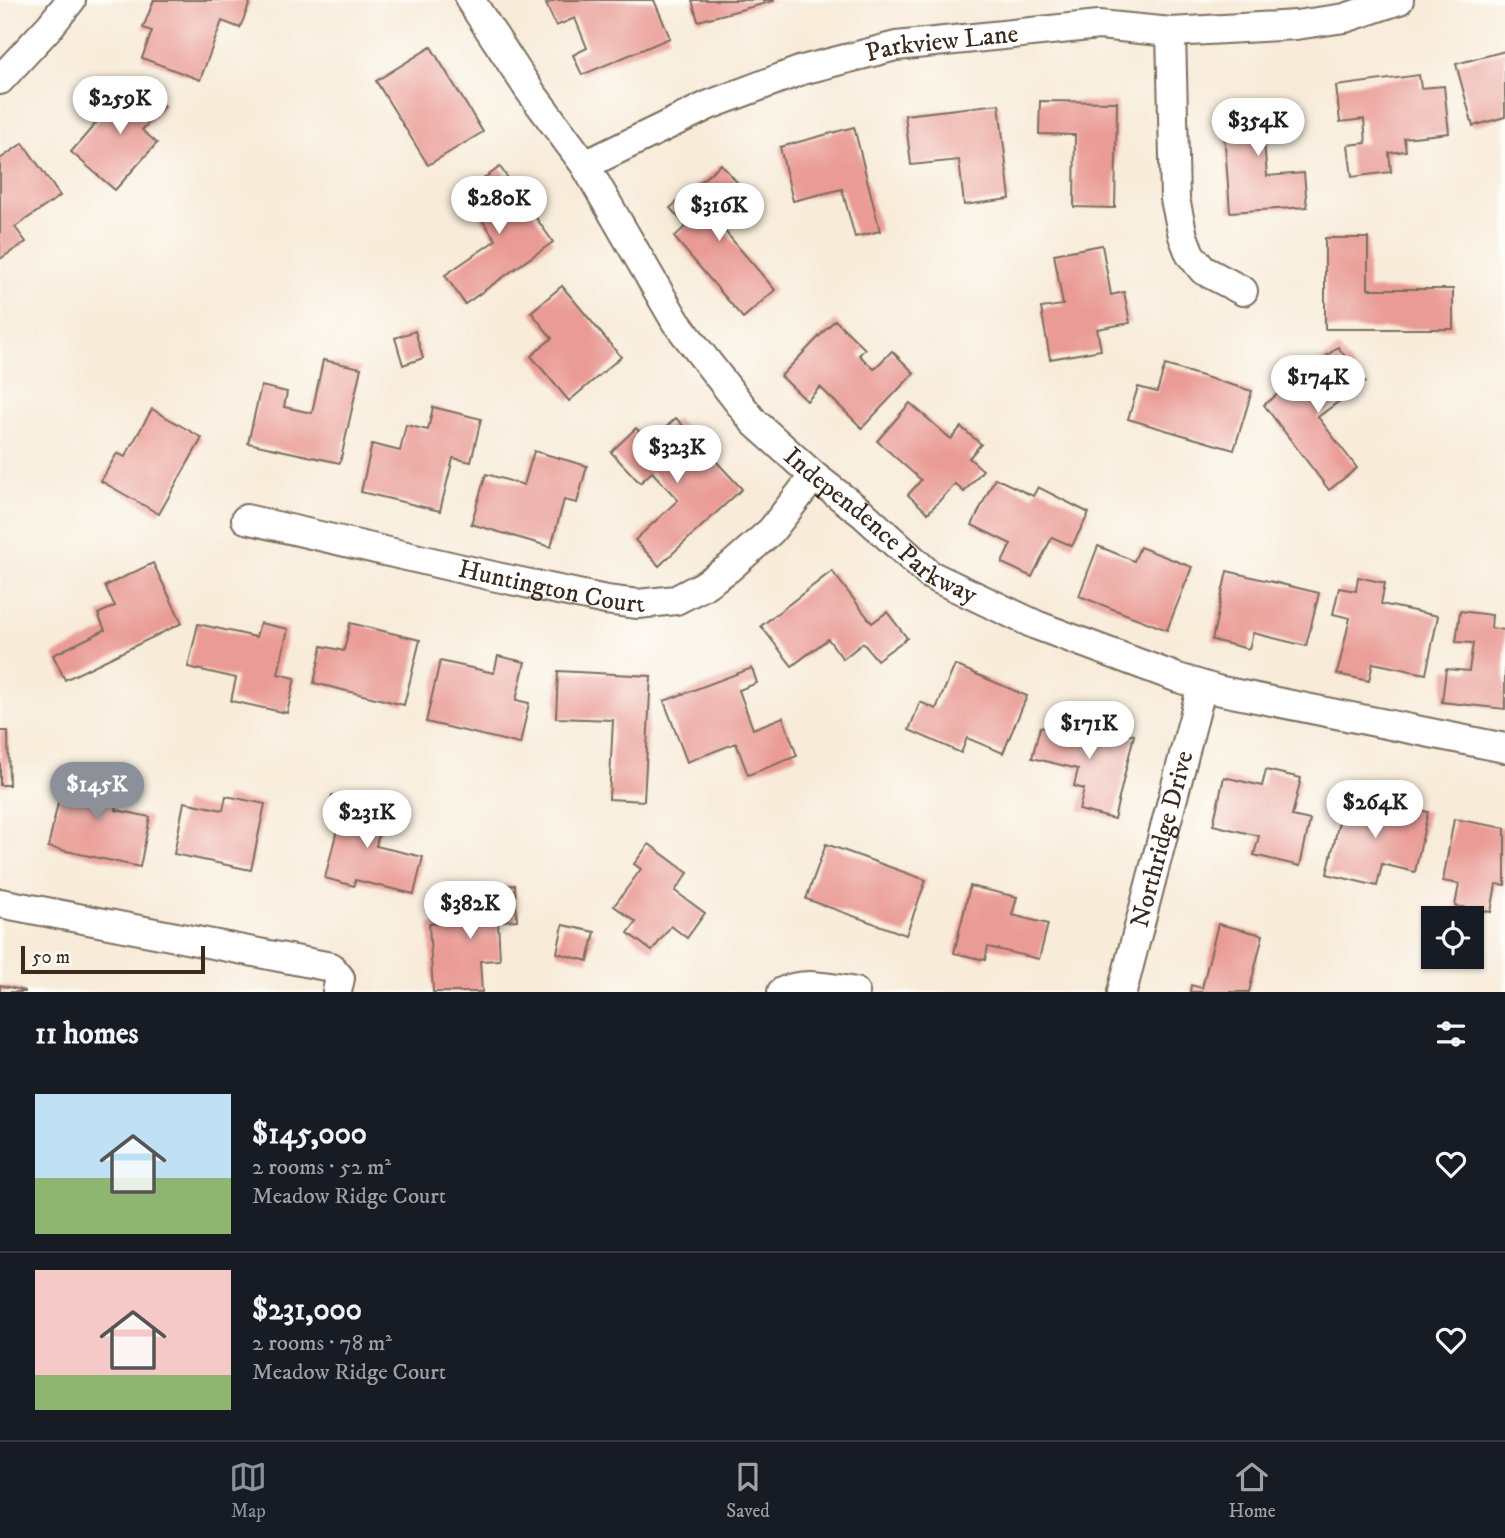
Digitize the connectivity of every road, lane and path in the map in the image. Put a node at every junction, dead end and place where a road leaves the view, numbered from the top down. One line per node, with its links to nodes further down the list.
1 (71, 0): 5 (street)
2 (470, 0): 6 (street, Independence Parkway)
3 (1399, 0): 4 (street, Parkview Lane)
4 (1171, 32): 6 (street, Parkview Lane); 7 (street)
5 (0, 79)
6 (585, 165): 8 (street, Independence Parkway)
7 (1243, 291)
8 (814, 476): 9 (street, Huntington Court); 10 (street, Independence Parkway)
9 (246, 519)
10 (1202, 686): 11 (street, Independence Parkway); 16 (street, Northridge Drive)
11 (1505, 748)
12 (0, 903): 13 (street)
13 (337, 992)
14 (782, 992): 15 (street)
15 (855, 992)
16 (1122, 992)

